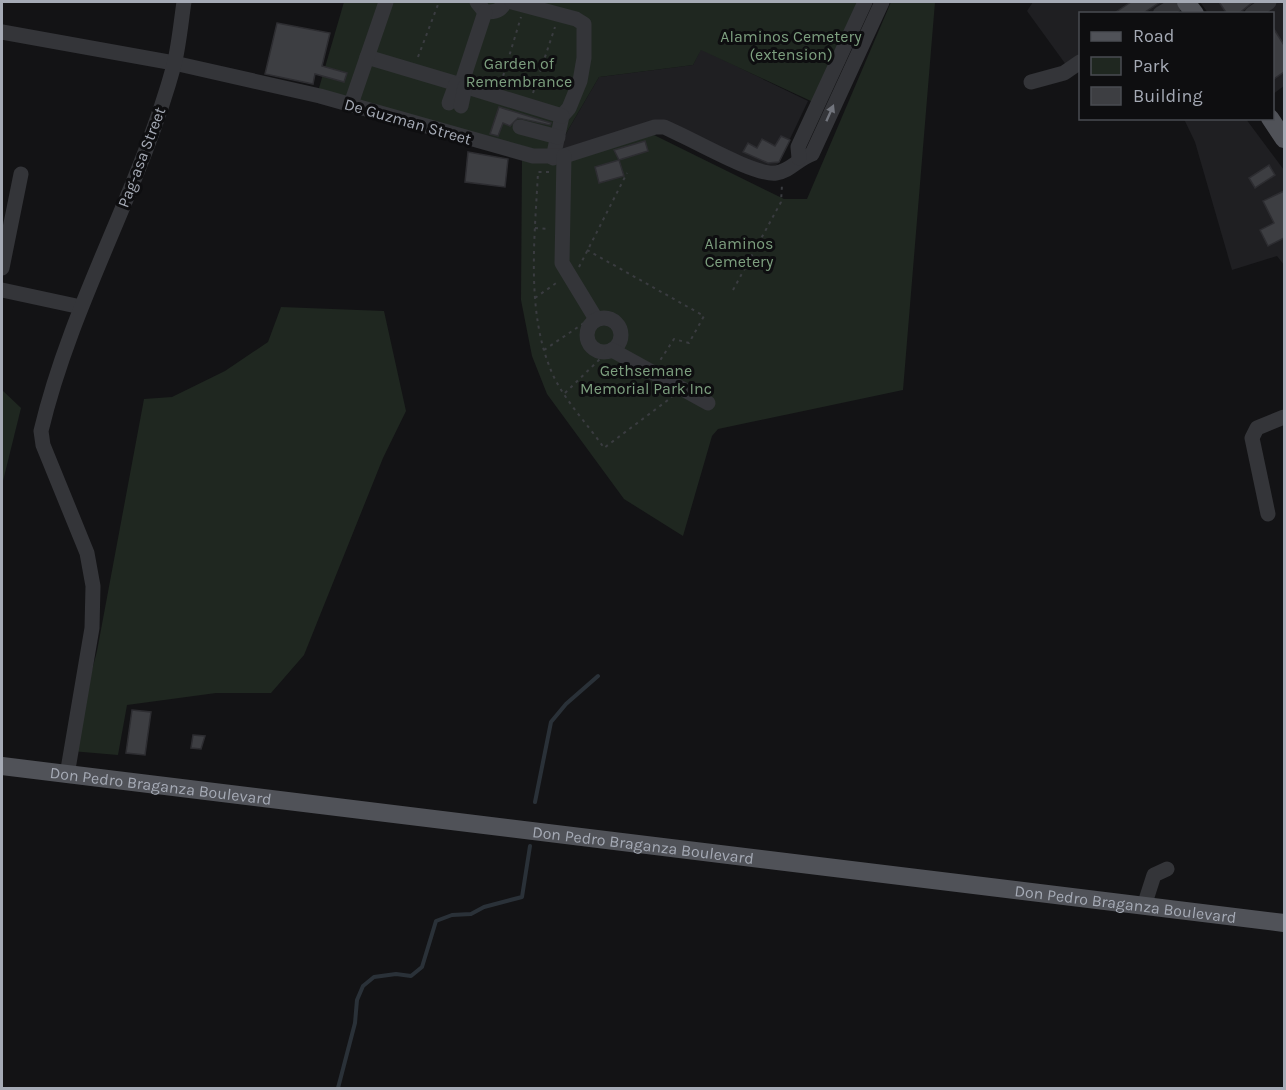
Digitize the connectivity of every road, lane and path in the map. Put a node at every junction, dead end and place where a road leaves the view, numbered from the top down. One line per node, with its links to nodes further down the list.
1 (184, 2): 17 (street, Pag-asa Street)
2 (386, 2): 16 (street)
3 (439, 2): 19 (path)
4 (505, 2): 10 (street)
5 (865, 2): 15 (street)
6 (882, 2): 15 (street)
7 (1180, 2): 11 (street)
8 (1269, 2): 12 (street)
9 (518, 3): 13 (street); 22 (path)
10 (481, 7): 21 (street)
11 (1163, 12)
12 (1255, 12)
13 (559, 15): 25 (path); 26 (street)
14 (2, 32): 17 (street, De Guzman Street)
15 (850, 51): 32 (street)
16 (367, 57): 19 (street); 23 (street)
17 (174, 63): 23 (street, De Guzman Street); 41 (street, Pag-asa Street)
18 (1079, 63): 20 (street)
19 (413, 71): 21 (street)
20 (1031, 82)
21 (460, 85): 22 (street); 24 (street)
22 (496, 97): 25 (street)
23 (351, 104): 31 (street, De Guzman Street)
24 (455, 104)
25 (529, 107): 26 (street)
26 (562, 116): 29 (street)
27 (1271, 120): 30 (main road)
28 (520, 127): 29 (street)
29 (558, 137): 31 (street)
30 (1284, 139)
31 (560, 162): 32 (street, De Guzman Street); 37 (street); 40 (path)
32 (783, 172): 39 (path)
33 (627, 173): 35 (path)
34 (21, 174): 36 (street)
35 (587, 250): 37 (path); 45 (path)
36 (2, 268)
37 (569, 279): 40 (path); 42 (street)
38 (2, 290): 41 (street)
39 (733, 290)
40 (535, 298): 43 (path)
41 (81, 307): 52 (street, Pag-asa Street)
42 (595, 318): 43 (path); 44 (street); 44 (street)
43 (544, 350): 47 (path)
44 (610, 351): 45 (street); 47 (path)
45 (653, 372): 46 (street)
46 (682, 389): 47 (path); 48 (street)
47 (565, 393)
48 (708, 403)
49 (1284, 417): 50 (street)
50 (1268, 514)
51 (2, 766): 52 (main road, Don Pedro Braganza Boulevard)
52 (67, 775): 54 (main road, Don Pedro Braganza Boulevard)
53 (1158, 870): 54 (street)
54 (1144, 906): 55 (main road, Don Pedro Braganza Boulevard)
55 (1284, 923)

